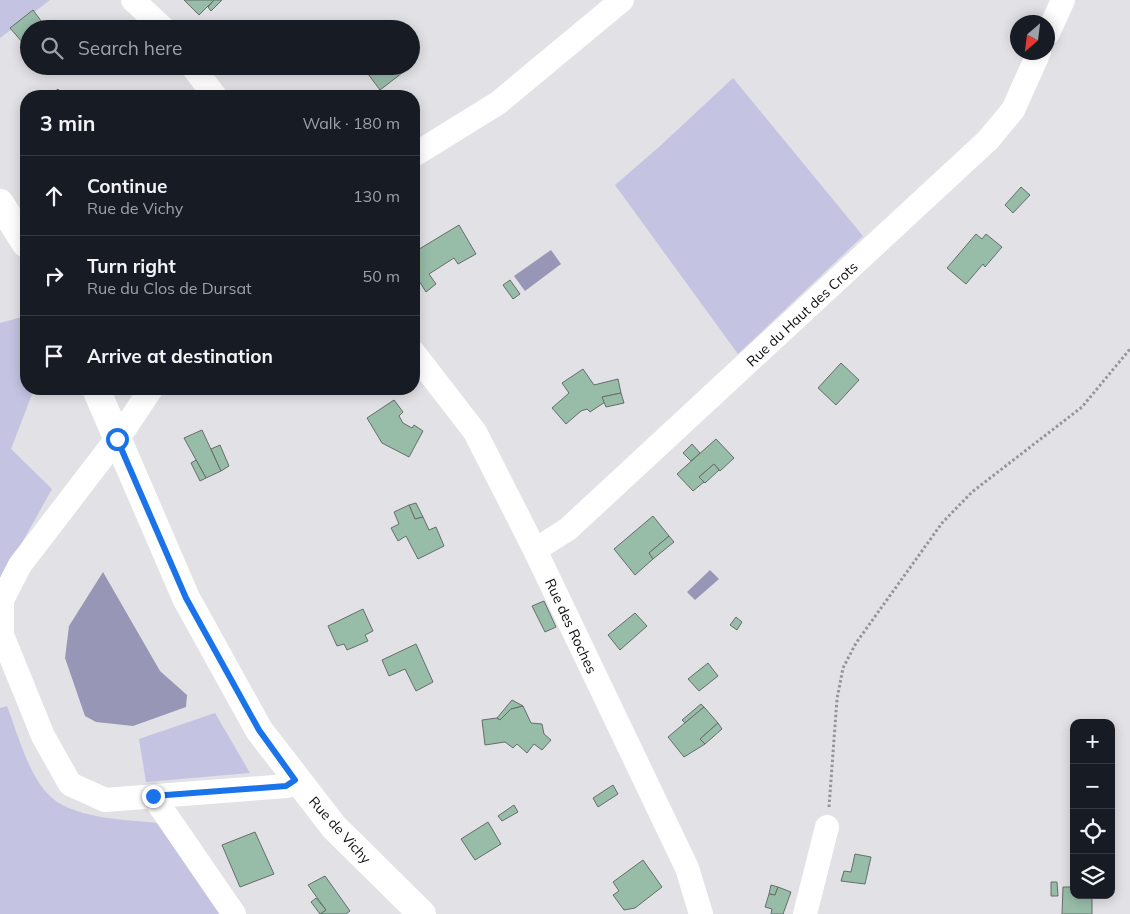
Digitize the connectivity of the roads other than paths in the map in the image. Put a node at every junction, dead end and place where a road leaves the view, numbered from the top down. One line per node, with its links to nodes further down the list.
1 (134, 0): 5 (street)
2 (622, 0): 9 (street)
3 (1063, 0): 4 (street)
4 (1055, 18)
5 (155, 20)
6 (1035, 60): 16 (street, Rue du Haut des Crots)
7 (199, 75): 8 (street)
8 (210, 90)
9 (420, 152)
10 (0, 203): 11 (street)
11 (20, 235)
12 (420, 361): 16 (street, Rue des Roches)
13 (99, 395): 15 (street, Rue de Vichy)
14 (147, 395): 15 (street)
15 (117, 439): 17 (street, Rue de Vichy); 18 (street)
16 (535, 550): 22 (street, Rue des Roches)
17 (295, 780): 18 (street); 21 (street, Rue de Vichy)
18 (153, 796): 20 (street)
19 (828, 827): 23 (street)
20 (234, 914)
21 (422, 914)
22 (701, 914)
23 (805, 914)

